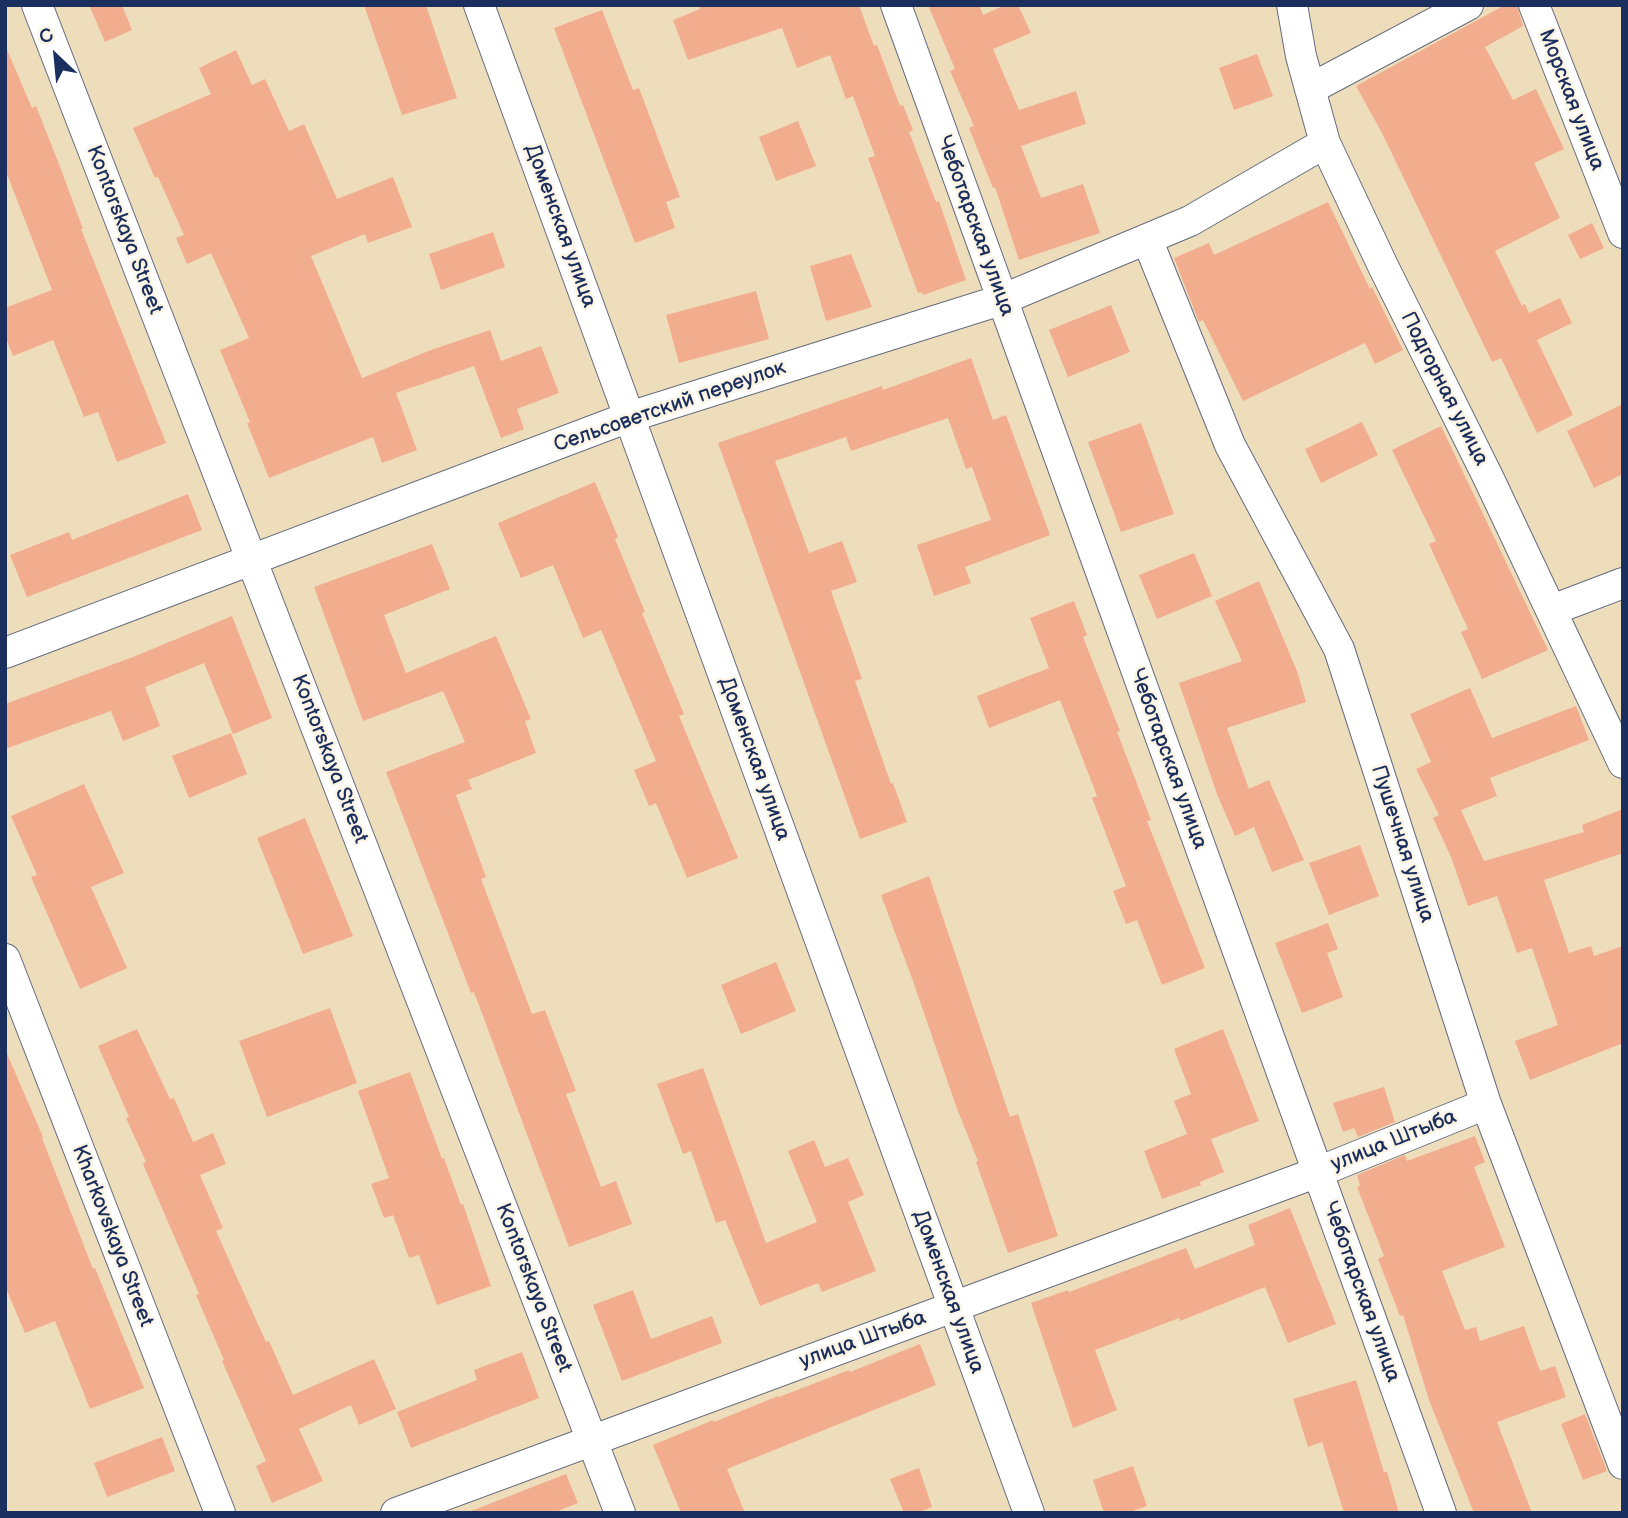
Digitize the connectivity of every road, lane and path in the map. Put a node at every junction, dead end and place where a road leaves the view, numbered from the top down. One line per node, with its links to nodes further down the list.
1 (37, 5): 13 (street, Kontorskaya Street)
2 (479, 5): 12 (street, Доменская улица)
3 (896, 5): 11 (street, Чеботарская улица)
4 (1292, 5): 7 (street, Подгорная улица)
5 (1468, 5): 7 (street)
6 (1534, 5): 9 (street, Морская улица)
7 (1310, 89): 8 (street, Подгорная улица)
8 (1325, 143): 10 (street, Сельсоветский переулок); 15 (street, Подгорная улица)
9 (1623, 233)
10 (1147, 239): 11 (street, Сельсоветский переулок); 19 (street, Пушечная улица)
11 (1001, 300): 12 (street, Сельсоветский переулок); 20 (street, Чеботарская улица)
12 (629, 417): 13 (street, Сельсоветский переулок); 21 (street, Доменская улица)
13 (252, 560): 16 (street, Сельсоветский переулок); 22 (street, Kontorskaya Street)
14 (1623, 583): 15 (street)
15 (1552, 610): 17 (street, Подгорная улица)
16 (5, 653)
17 (1623, 762)
18 (5, 959): 24 (street, Kharkovskaya Street)
19 (1486, 1104): 20 (street, улица Штыба); 23 (street, Пушечная улица)
20 (1318, 1172): 21 (street, улица Штыба); 28 (street, Чеботарская улица)
21 (954, 1307): 22 (street, улица Штыба); 27 (street, Доменская улица)
22 (593, 1440): 25 (street, улица Штыба); 26 (street, Kontorskaya Street)
23 (1623, 1464)
24 (220, 1513)
25 (396, 1513)
26 (621, 1513)
27 (1029, 1513)
28 (1441, 1513)

